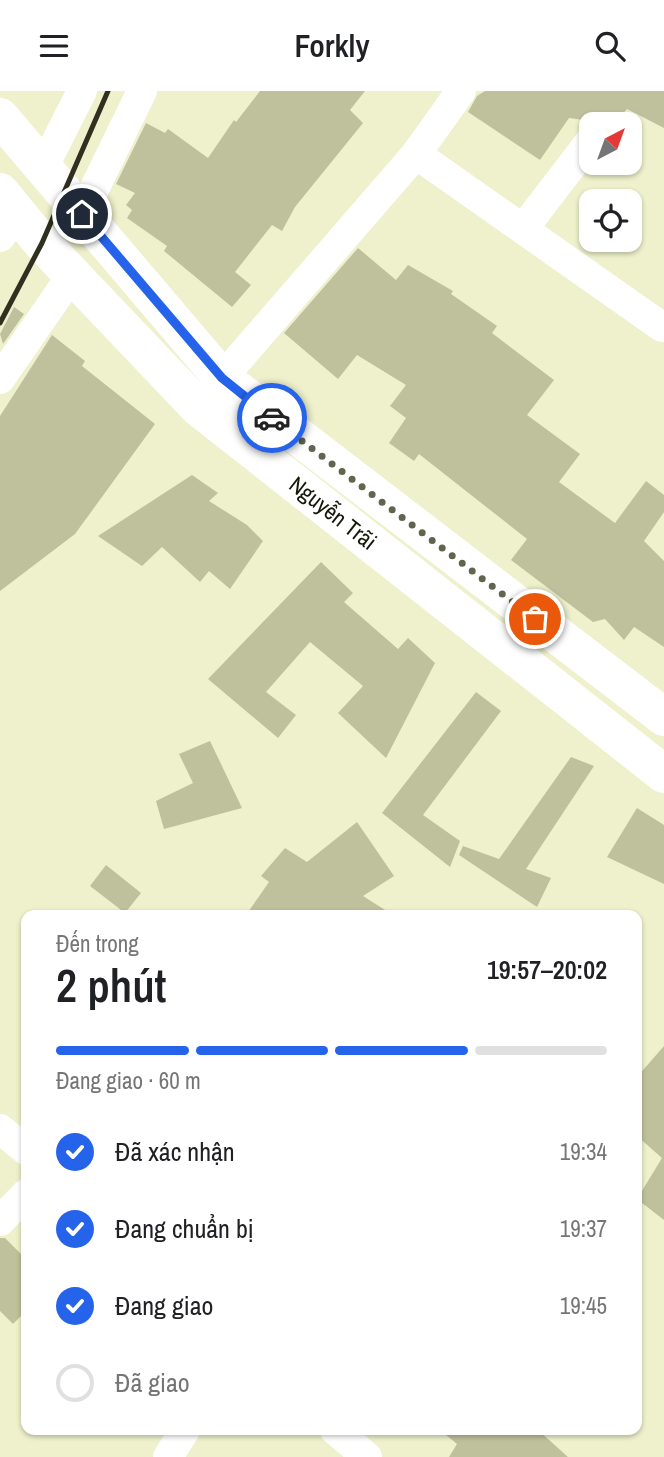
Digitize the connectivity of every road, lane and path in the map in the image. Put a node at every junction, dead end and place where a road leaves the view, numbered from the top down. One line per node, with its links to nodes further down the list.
1 (82, 91): 7 (street)
2 (142, 91): 9 (street)
3 (461, 91): 5 (street)
4 (0, 117): 7 (main road, Nguyễn Trãi)
5 (416, 155): 10 (street); 13 (street)
6 (579, 156): 10 (street)
7 (43, 168): 9 (main road, Nguyễn Trãi)
8 (6, 214): 11 (main road, Nguyễn Trãi)
9 (82, 214): 13 (main road, Nguyễn Trãi)
10 (523, 229): 12 (street)
11 (72, 275): 14 (street); 16 (main road, Nguyễn Trãi)
12 (662, 327)
13 (222, 378): 15 (main road, Nguyễn Trãi)
14 (0, 379)
15 (664, 717)
16 (664, 774)
17 (0, 1129): 18 (street)
18 (21, 1146)
19 (21, 1199): 20 (street)
20 (0, 1221)
21 (182, 1435): 23 (street)
22 (342, 1435): 24 (street)
23 (168, 1457)
24 (367, 1457)

